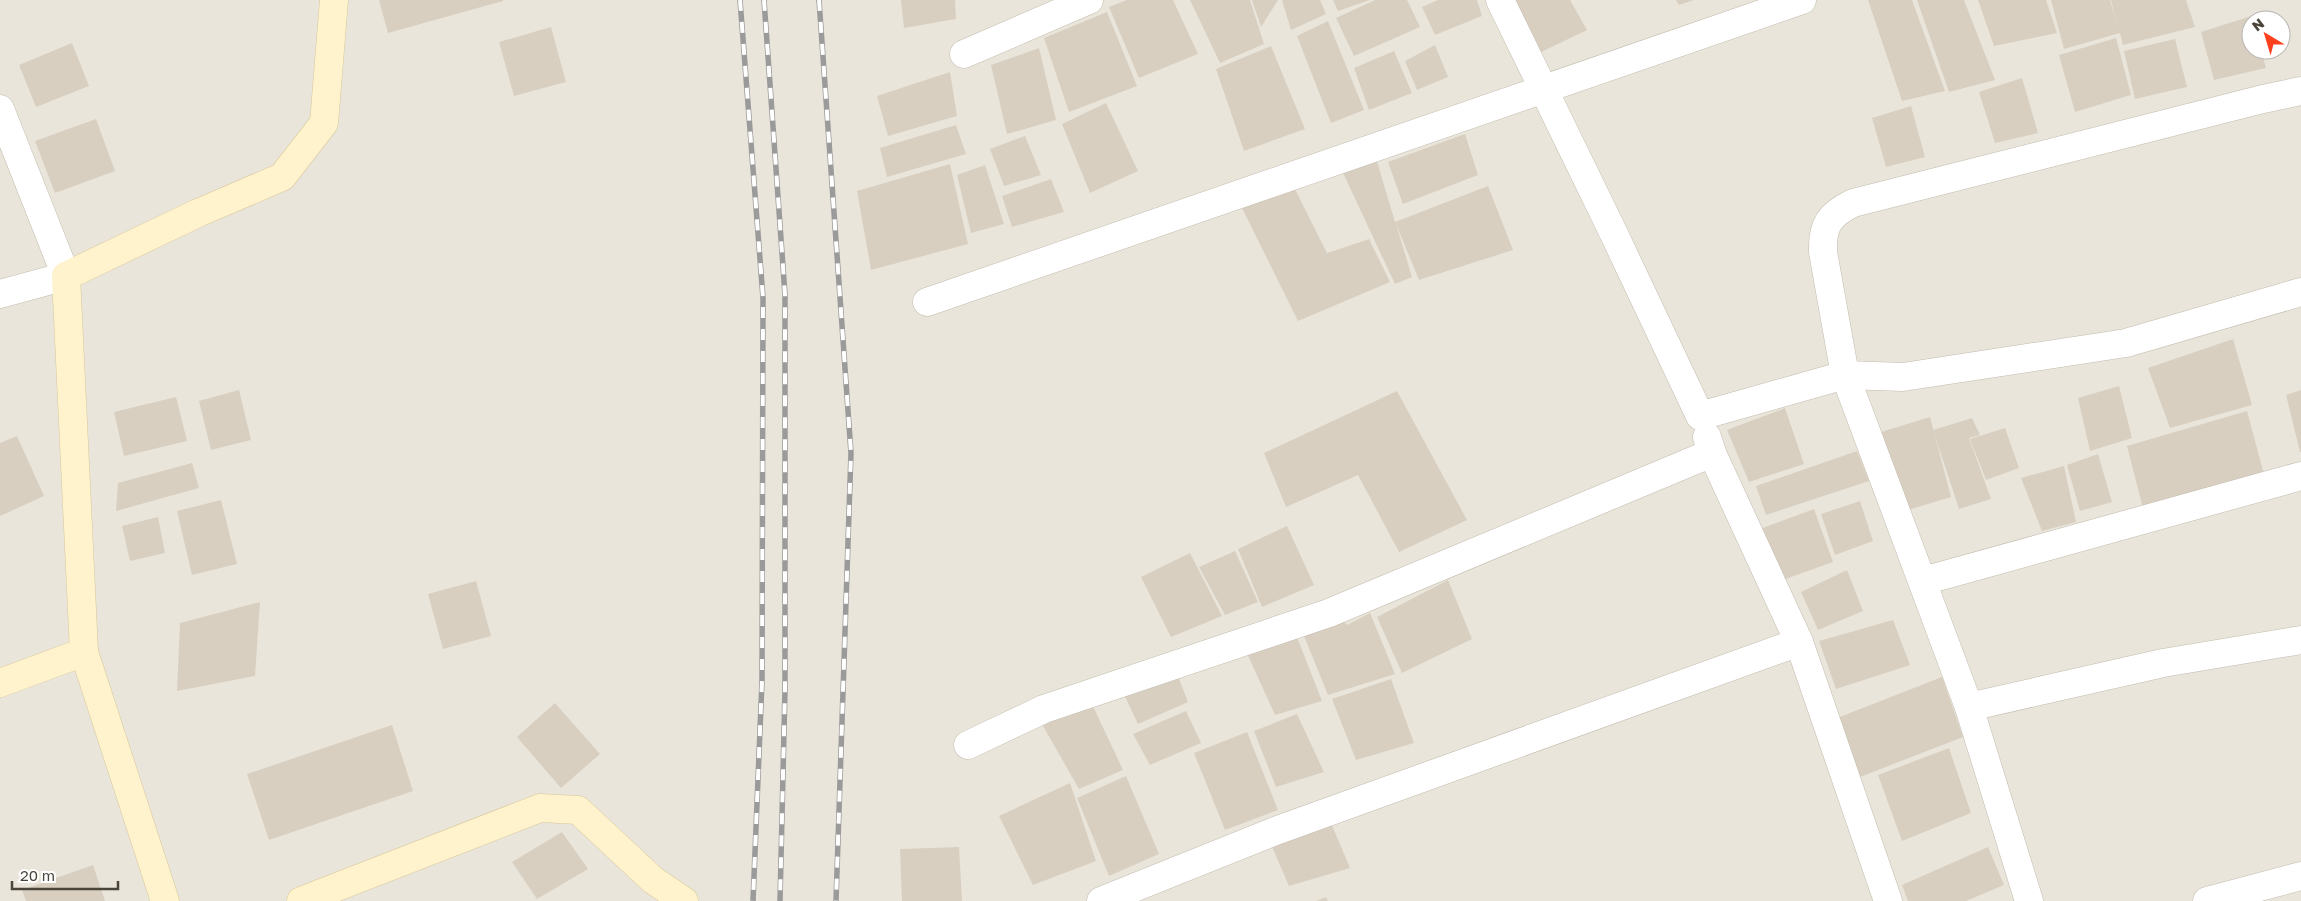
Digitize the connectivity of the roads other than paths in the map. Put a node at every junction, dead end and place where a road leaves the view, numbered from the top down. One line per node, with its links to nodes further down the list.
1 (334, 0): 9 (main road)
2 (1089, 0): 5 (street)
3 (1500, 0): 6 (street)
4 (1802, 0): 6 (street)
5 (964, 54)
6 (1545, 90): 12 (street); 14 (street)
7 (2301, 91): 13 (street)
8 (0, 108): 9 (street)
9 (66, 276): 11 (street); 20 (main road)
10 (2301, 292): 13 (street)
11 (0, 294)
12 (927, 302)
13 (1845, 375): 14 (street); 17 (street)
14 (1700, 416): 15 (street)
15 (1712, 453): 19 (street); 23 (street)
16 (2301, 476): 17 (street)
17 (1923, 581): 22 (street)
18 (2301, 640): 22 (street)
19 (1799, 642): 28 (street); 29 (street)
20 (84, 652): 21 (main road); 25 (main road)
21 (0, 683)
22 (1969, 707): 30 (street)
23 (968, 745)
24 (2301, 876): 31 (street)
25 (165, 901)
26 (301, 901): 27 (main road)
27 (684, 901)
28 (1101, 901)
29 (1888, 901)
30 (2029, 901)
31 (2208, 901)

